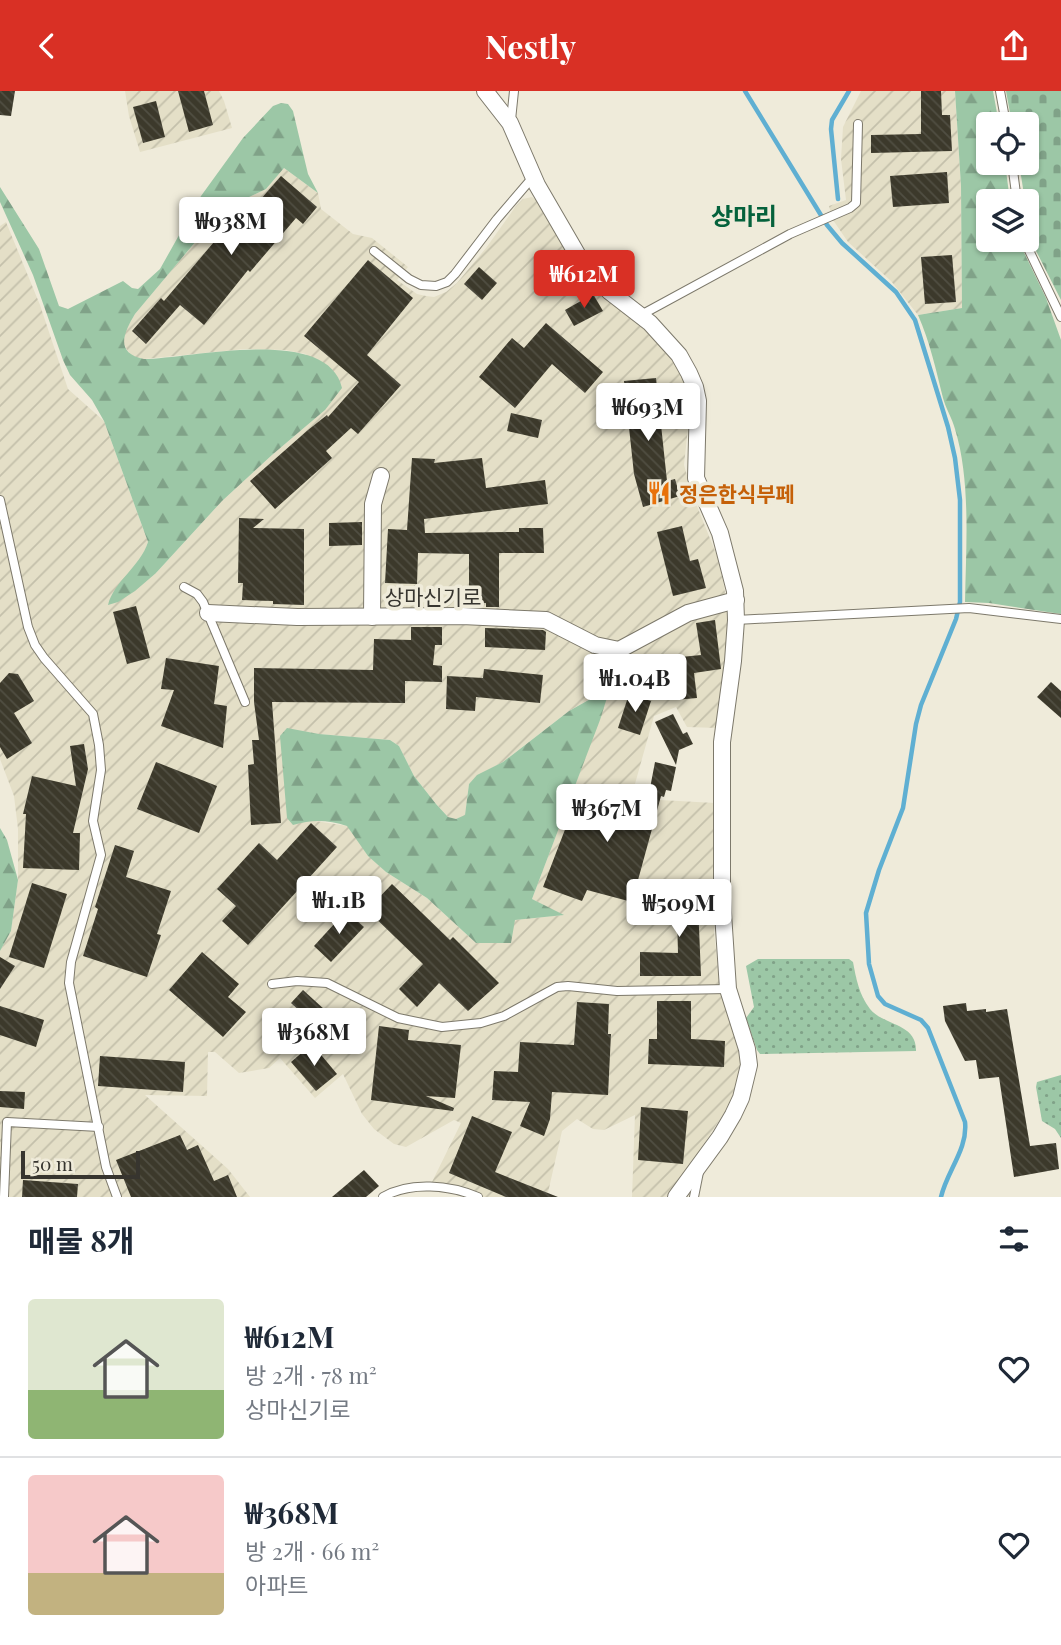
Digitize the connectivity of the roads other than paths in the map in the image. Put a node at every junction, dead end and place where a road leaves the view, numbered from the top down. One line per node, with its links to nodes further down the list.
1 (485, 91): 5 (street)
2 (514, 91): 5 (lane)
3 (1000, 91): 4 (lane)
4 (1004, 112)
5 (510, 123): 7 (street)
6 (858, 124): 10 (lane)
7 (533, 177): 8 (lane); 10 (street)
8 (374, 250)
9 (1030, 252): 11 (lane)
10 (641, 315): 15 (street)
11 (1061, 317)
12 (381, 476): 17 (street)
13 (0, 500): 23 (lane)
14 (184, 587): 16 (lane)
15 (736, 600): 17 (street, 상마신기로); 18 (street)
16 (208, 613): 17 (street, 상마신기로); 20 (lane)
17 (372, 617)
18 (736, 619): 19 (lane); 22 (street)
19 (1061, 619)
20 (245, 702)
21 (272, 984): 22 (lane)
22 (728, 989): 24 (street)
23 (99, 1127): 25 (lane); 26 (lane)
24 (702, 1162): 29 (street); 30 (lane)
25 (4, 1197)
26 (117, 1197)
27 (383, 1197): 28 (lane)
28 (478, 1197)
29 (676, 1197)
30 (694, 1197)

